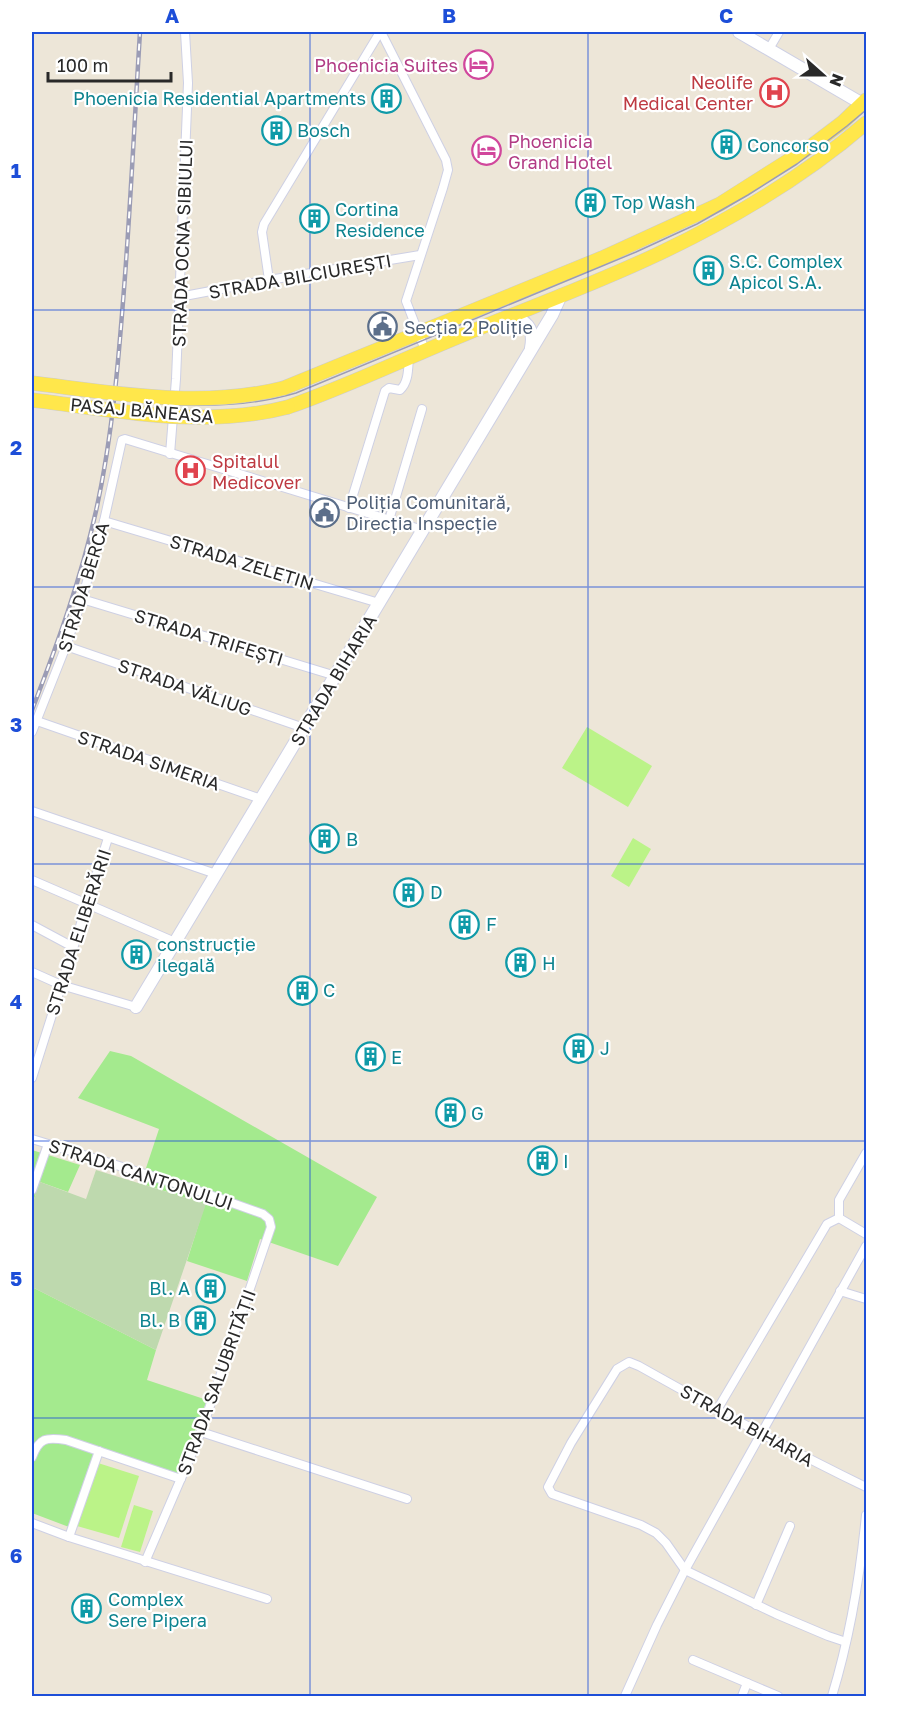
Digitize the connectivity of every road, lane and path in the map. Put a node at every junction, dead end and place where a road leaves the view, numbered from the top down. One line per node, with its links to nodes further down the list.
1 (185, 32): 11 (street, STRADA OCNA SIBIULUI)
2 (381, 32): 8 (street); 9 (street)
3 (739, 32): 5 (street)
4 (779, 32): 5 (street)
5 (769, 49): 6 (street)
6 (865, 104): 13 (main road, PASAJ BĂNEASA)
7 (867, 123): 10 (main road, PASAJ BĂNEASA)
8 (420, 255): 9 (street, STRADA BILCIUREȘTI); 13 (street)
9 (269, 280): 11 (street, STRADA BILCIUREȘTI)
10 (561, 295): 12 (main road, PASAJ BĂNEASA); 15 (street, STRADA BIHARIA)
11 (179, 297): 20 (street, STRADA OCNA SIBIULUI)
12 (506, 317): 14 (main road, PASAJ BĂNEASA); 15 (street)
13 (418, 333): 14 (street); 17 (main road, PASAJ BĂNEASA, bridge)
14 (425, 350): 16 (main road, PASAJ BĂNEASA)
15 (530, 352): 24 (street, STRADA BIHARIA)
16 (409, 357): 18 (main road, PASAJ BĂNEASA, bridge); 21 (street)
17 (32, 383)
18 (32, 400)
19 (422, 409): 22 (street)
20 (170, 454): 21 (street); 23 (street, STRADA BERCA)
21 (349, 508): 22 (street)
22 (389, 520): 24 (street)
23 (104, 521): 25 (street, STRADA BERCA); 26 (street, STRADA ZELETIN)
24 (423, 530): 26 (street, STRADA BIHARIA)
25 (82, 599): 27 (street, STRADA BERCA); 28 (street, STRADA TRIFEȘTI)
26 (379, 603): 28 (street, STRADA BIHARIA)
27 (66, 646): 29 (street, STRADA BERCA); 30 (street, STRADA VĂLIUG)
28 (336, 676): 30 (street, STRADA BIHARIA)
29 (37, 721): 31 (street, STRADA BERCA); 32 (street, STRADA SIMERIA)
30 (304, 728): 32 (street, STRADA BIHARIA)
31 (32, 732)
32 (261, 799): 35 (street, STRADA BIHARIA)
33 (32, 811): 34 (street)
34 (108, 838): 35 (street); 37 (street, STRADA ELIBERĂRII)
35 (216, 874): 39 (street, STRADA BIHARIA)
36 (32, 880): 37 (street)
37 (86, 904): 39 (street); 40 (street, STRADA ELIBERĂRII)
38 (32, 925): 40 (street)
39 (176, 942): 43 (street, STRADA BIHARIA)
40 (73, 947): 42 (street, STRADA ELIBERĂRII)
41 (32, 972): 42 (street)
42 (60, 985): 43 (street); 44 (street, STRADA ELIBERĂRII)
43 (136, 1007)
44 (34, 1059): 45 (street)
45 (32, 1078)
46 (32, 1139): 47 (street, STRADA CANTONULUI)
47 (48, 1144): 49 (street); 50 (street, STRADA CANTONULUI)
48 (867, 1152): 51 (street)
49 (32, 1190)
50 (250, 1209): 57 (street, STRADA SALUBRITĂȚII)
51 (839, 1218): 52 (street); 56 (street)
52 (867, 1234)
53 (867, 1246): 54 (street)
54 (840, 1291): 55 (street); 58 (street)
55 (867, 1299)
56 (717, 1410): 58 (street, STRADA BIHARIA); 69 (street, STRADA BIHARIA)
57 (201, 1432): 61 (street, STRADA SALUBRITĂȚII); 63 (street)
58 (762, 1435): 62 (street, STRADA BIHARIA); 69 (street)
59 (99, 1451): 60 (street); 61 (street); 67 (street)
60 (32, 1458)
61 (182, 1479): 68 (street, STRADA SALUBRITĂȚII)
62 (867, 1487)
63 (407, 1499)
64 (867, 1515): 72 (street)
65 (32, 1523): 67 (street)
66 (790, 1526): 71 (street)
67 (69, 1537): 68 (street)
68 (145, 1562): 70 (street)
69 (685, 1570): 71 (street); 75 (street)
70 (267, 1599)
71 (756, 1605): 72 (street)
72 (846, 1642): 78 (street)
73 (693, 1660): 74 (street)
74 (747, 1683): 76 (street); 77 (street)
75 (625, 1696)
76 (742, 1696)
77 (778, 1696)
78 (832, 1696)

